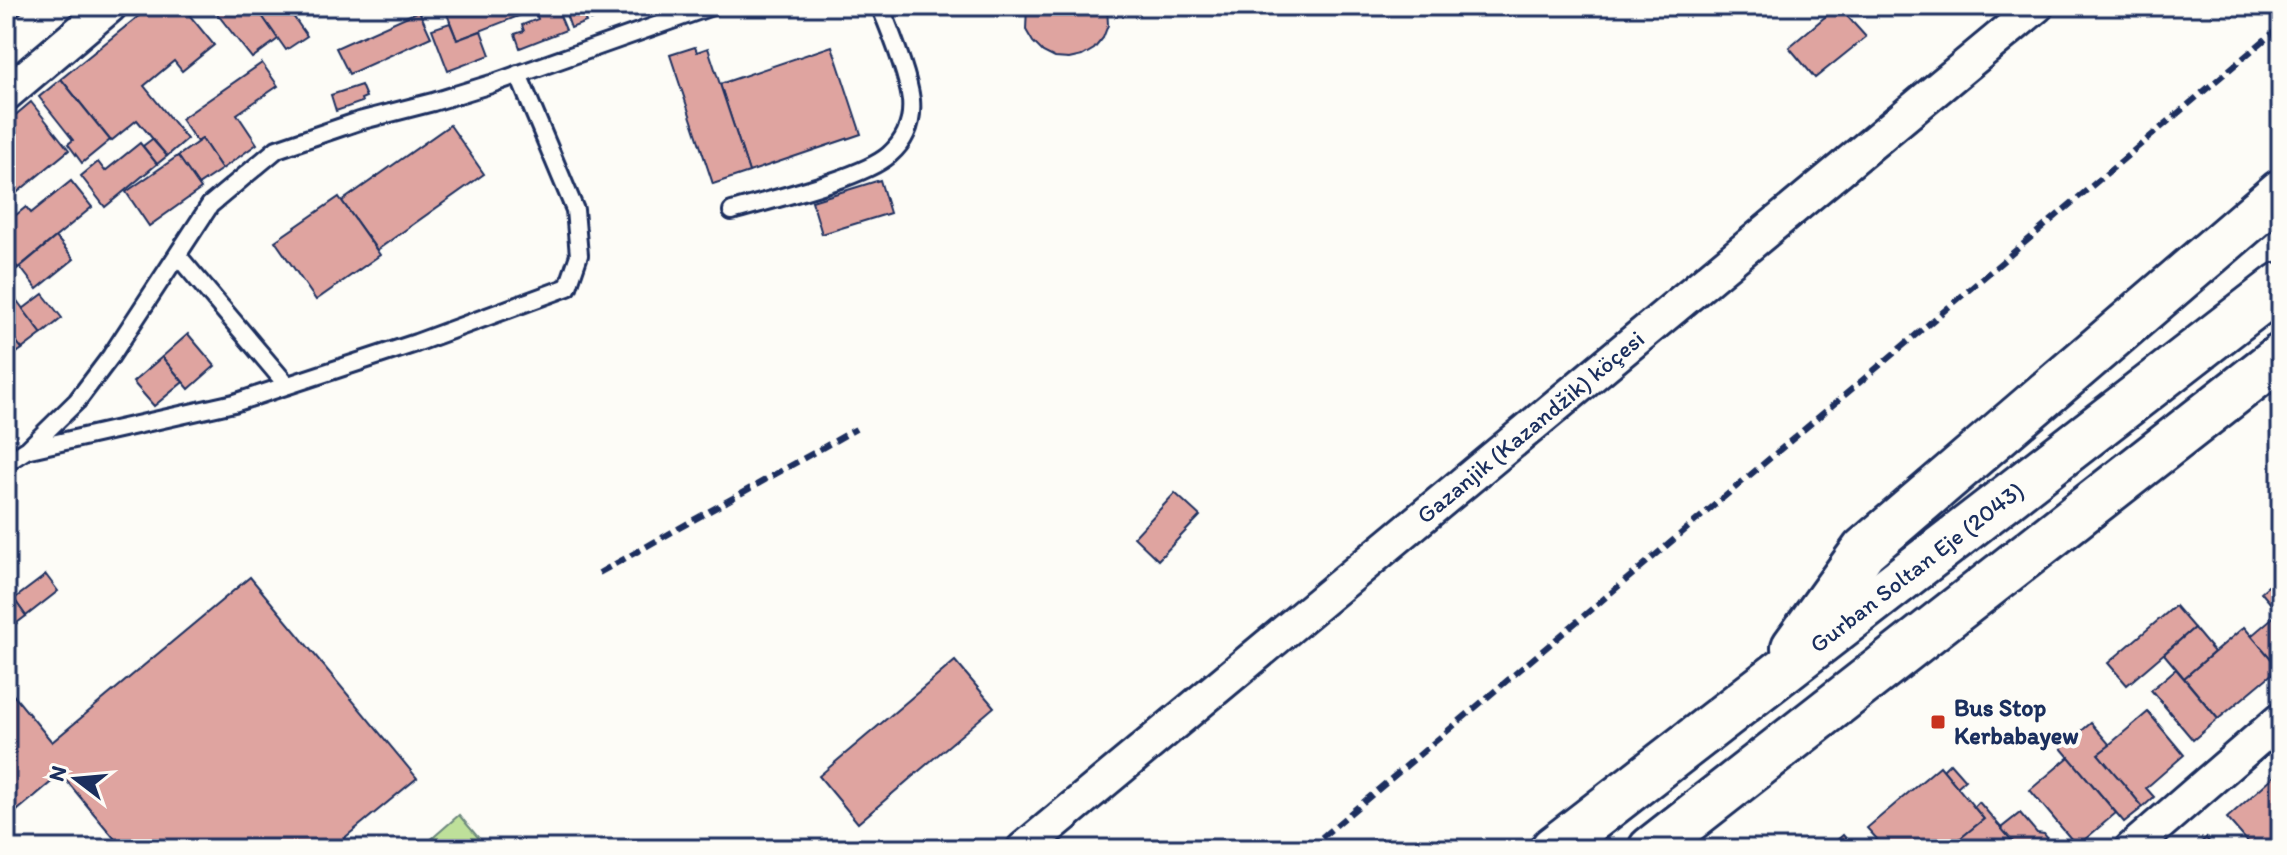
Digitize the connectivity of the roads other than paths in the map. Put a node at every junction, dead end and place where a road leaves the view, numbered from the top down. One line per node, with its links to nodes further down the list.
1 (110, 6): 6 (street)
2 (712, 6): 5 (lane)
3 (880, 6): 8 (lane)
4 (2037, 6): 17 (street, Gazanjik (Kazandžik) köçesi)
5 (518, 74): 9 (lane); 12 (lane)
6 (6, 94)
7 (2281, 192): 15 (highway)
8 (732, 211)
9 (178, 256): 12 (lane); 13 (lane)
10 (2281, 285): 15 (highway, Gurban Soltan Eje (2043))
11 (2281, 356): 19 (highway)
12 (287, 385): 13 (lane)
13 (28, 449): 14 (lane)
14 (6, 463)
15 (1766, 687): 18 (highway, Gurban Soltan Eje (2043))
16 (2281, 719): 20 (street)
17 (1023, 849)
18 (1553, 849)
19 (1651, 849)
20 (2131, 849)

